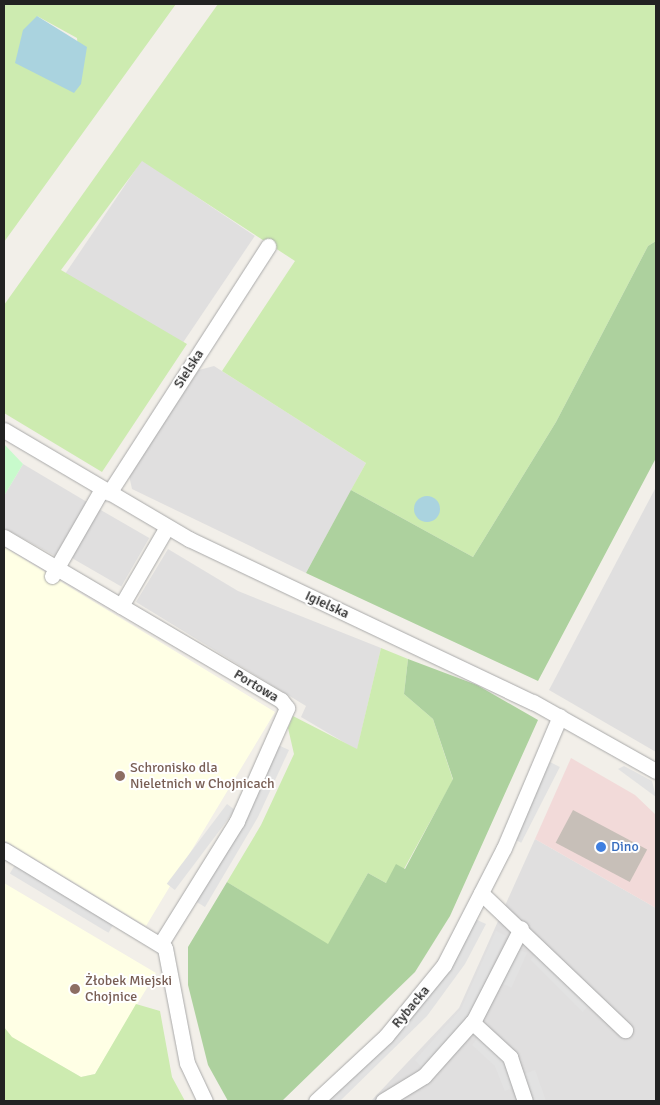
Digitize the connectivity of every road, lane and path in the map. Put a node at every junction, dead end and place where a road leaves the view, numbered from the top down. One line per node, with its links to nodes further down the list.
1 (268, 246): 3 (street, Sielska)
2 (4, 430): 3 (street, Igielska)
3 (106, 491): 4 (street, Igielska); 6 (street)
4 (167, 527): 7 (street); 8 (street, Igielska)
5 (4, 537): 6 (street, Portowa)
6 (54, 572): 7 (street, Portowa)
7 (121, 606): 13 (street, Portowa)
8 (560, 716): 9 (street, Igielska); 11 (street, Rybacka)
9 (656, 771)
10 (4, 850): 13 (street)
11 (481, 893): 12 (street); 17 (street, Rybacka)
12 (521, 928): 14 (street); 15 (street)
13 (161, 944): 16 (street)
14 (472, 1022): 18 (street); 19 (street)
15 (625, 1030)
16 (205, 1101)
17 (316, 1101)
18 (382, 1101)
19 (525, 1101)

